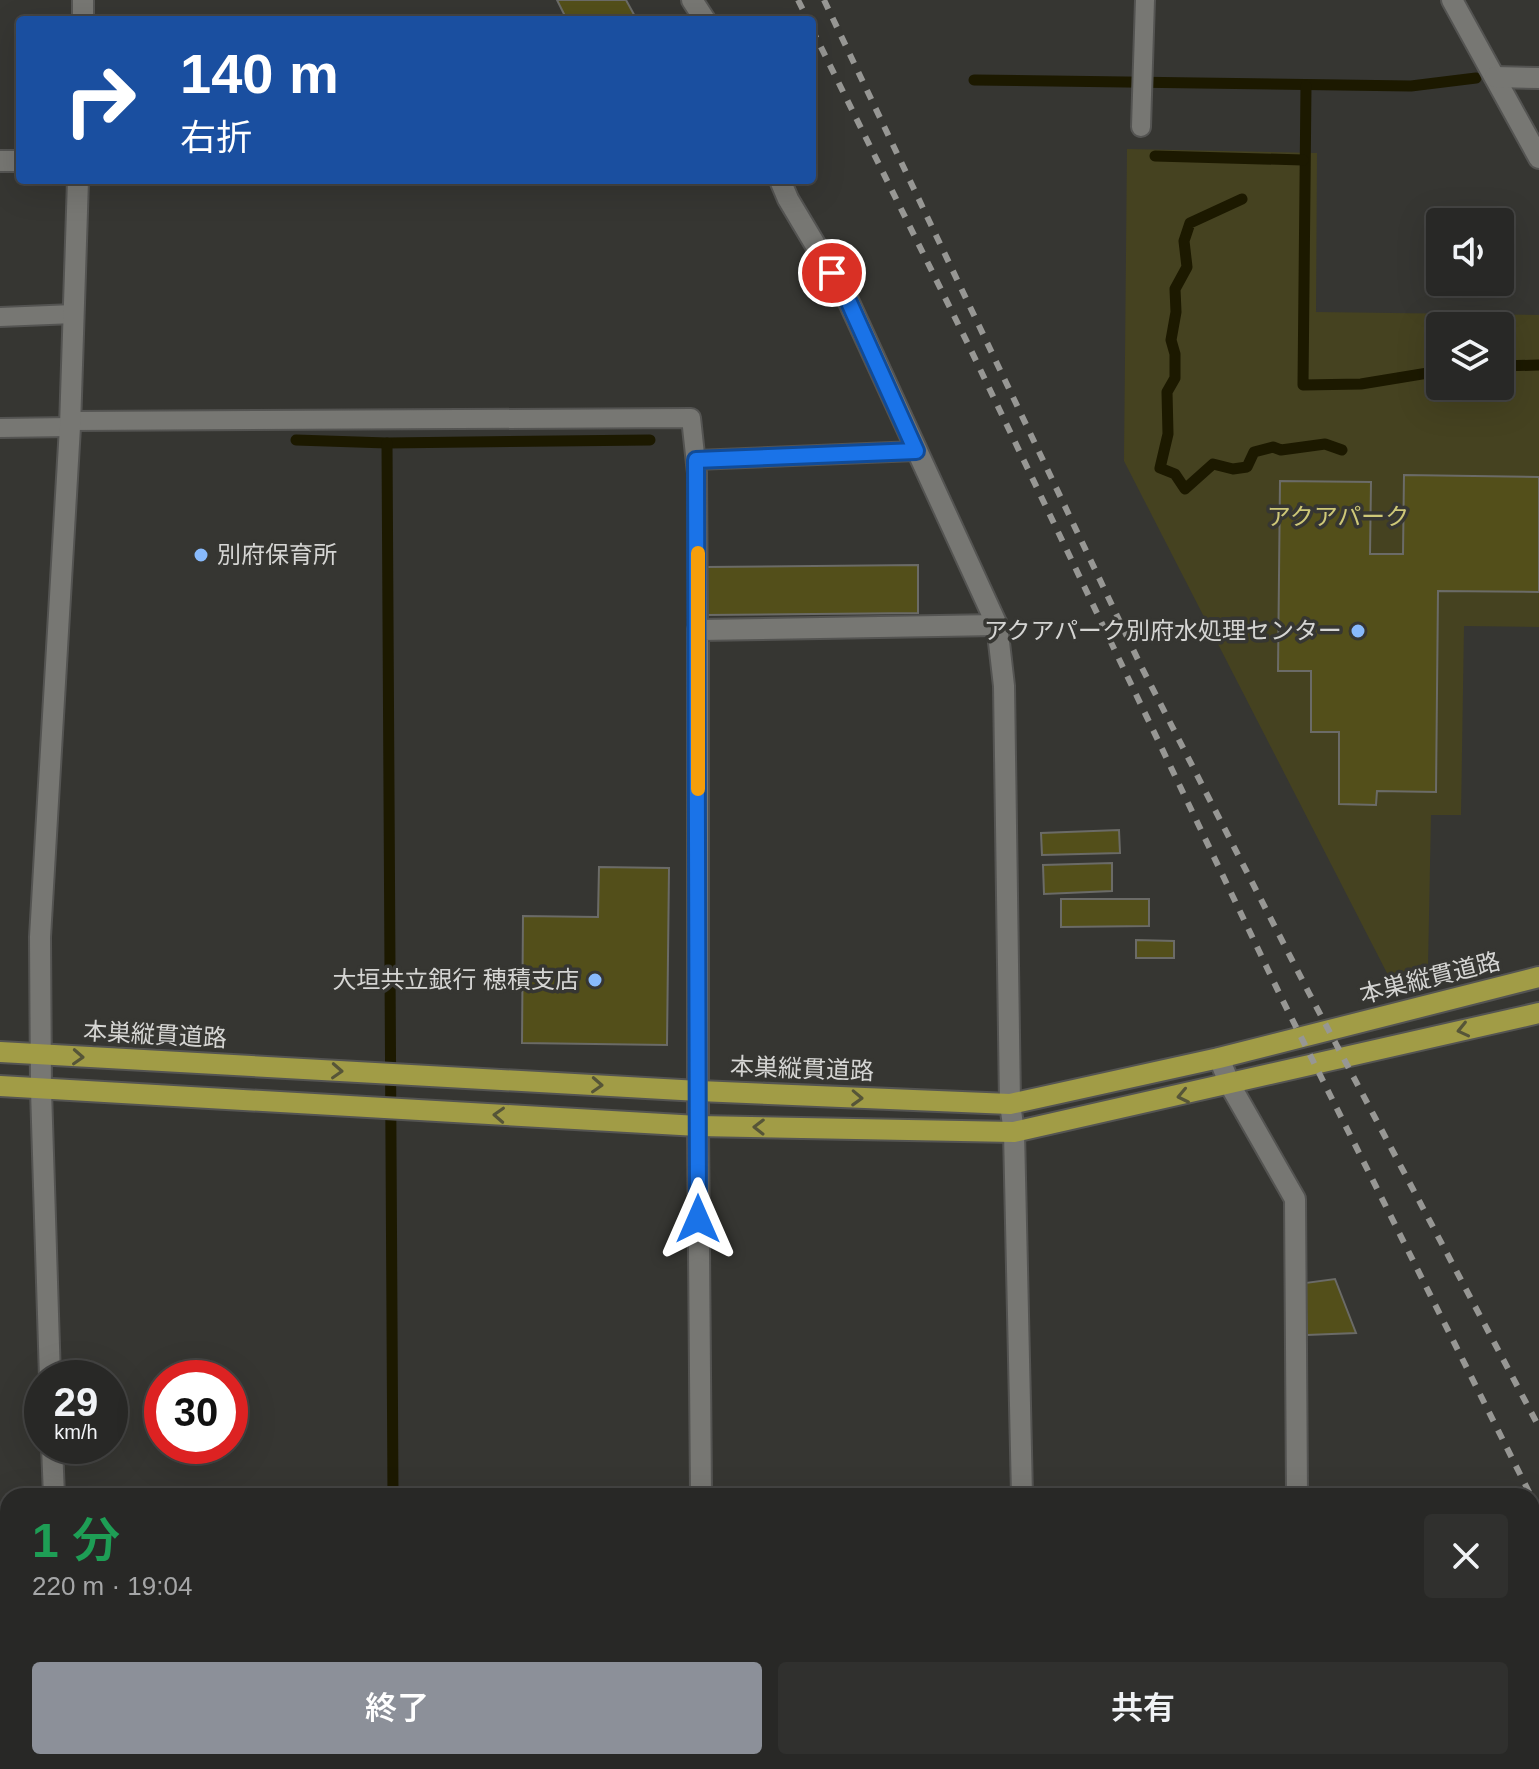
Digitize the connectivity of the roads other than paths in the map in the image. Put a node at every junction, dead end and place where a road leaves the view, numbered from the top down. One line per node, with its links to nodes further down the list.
1 (1145, 0): 5 (lane)
2 (1452, 0): 3 (street)
3 (1495, 77): 4 (street); 6 (street)
4 (1539, 78)
5 (1141, 127)
6 (1539, 158)
7 (78, 184): 9 (street)
8 (782, 184): 13 (street)
9 (74, 314): 10 (lane); 11 (street)
10 (0, 317)
11 (70, 424): 12 (lane); 14 (lane); 20 (street)
12 (0, 428)
13 (916, 451): 14 (lane); 15 (street)
14 (696, 460): 16 (lane)
15 (997, 625): 16 (street); 26 (street)
16 (698, 630): 25 (street)
17 (1539, 977): 21 (main road, 本巣縦貫道路)
18 (1539, 1013): 22 (main road, one-way to 22)
19 (0, 1052): 20 (main road, 本巣縦貫道路)
20 (43, 1055): 24 (street); 25 (main road, 本巣縦貫道路, one-way to 25)
21 (1219, 1058): 22 (street); 26 (main road, 本巣縦貫道路)
22 (1230, 1085): 28 (main road, one-way to 28); 34 (street)
23 (0, 1086): 24 (main road)
24 (41, 1090): 27 (main road, one-way to 24); 29 (street)
25 (699, 1091): 26 (main road, 本巣縦貫道路, one-way to 26); 27 (street)
26 (1010, 1104): 28 (street)
27 (698, 1126): 28 (main road, one-way to 27); 32 (street)
28 (1014, 1132): 33 (street)
29 (49, 1360)
30 (53, 1464): 31 (street)
31 (54, 1488)
32 (701, 1488)
33 (1022, 1488)
34 (1297, 1488)

